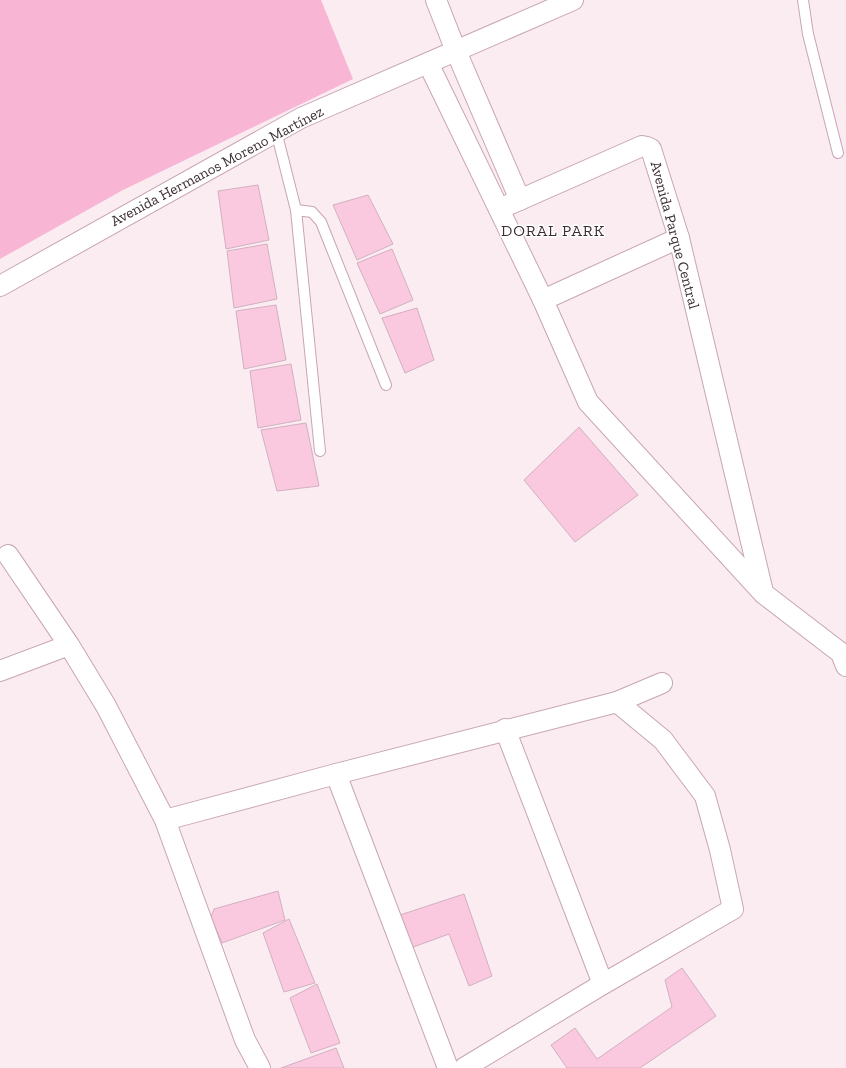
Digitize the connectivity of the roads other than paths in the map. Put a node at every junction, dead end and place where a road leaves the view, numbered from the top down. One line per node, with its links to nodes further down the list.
1 (436, 0): 4 (street)
2 (572, 0): 4 (street, Avenida Hermanos Moreno Martínez)
3 (803, 0): 7 (lane)
4 (456, 51): 5 (street, Avenida Hermanos Moreno Martínez); 8 (street)
5 (428, 63): 6 (street, Avenida Hermanos Moreno Martínez); 9 (street)
6 (276, 130): 10 (lane); 12 (street, Avenida Hermanos Moreno Martínez)
7 (838, 153)
8 (520, 200): 9 (street); 11 (street, Avenida Parque Central)
9 (499, 209): 13 (street)
10 (296, 210): 14 (lane); 15 (lane)
11 (679, 238): 13 (street); 16 (street, Avenida Parque Central)
12 (0, 286)
13 (543, 300): 17 (street)
14 (386, 385)
15 (320, 451)
16 (748, 526): 17 (street); 19 (street, Avenida Parque Central)
17 (719, 546): 19 (street)
18 (8, 555): 20 (street)
19 (764, 594): 21 (street)
20 (68, 645): 22 (street); 27 (street)
21 (846, 666)
22 (0, 671)
23 (662, 683): 24 (street)
24 (617, 702): 25 (street); 28 (street)
25 (505, 729): 26 (street); 28 (street)
26 (336, 774): 27 (street); 30 (street)
27 (165, 820): 29 (street)
28 (603, 984): 31 (street)
29 (260, 1068)
30 (448, 1068)
31 (464, 1068)

